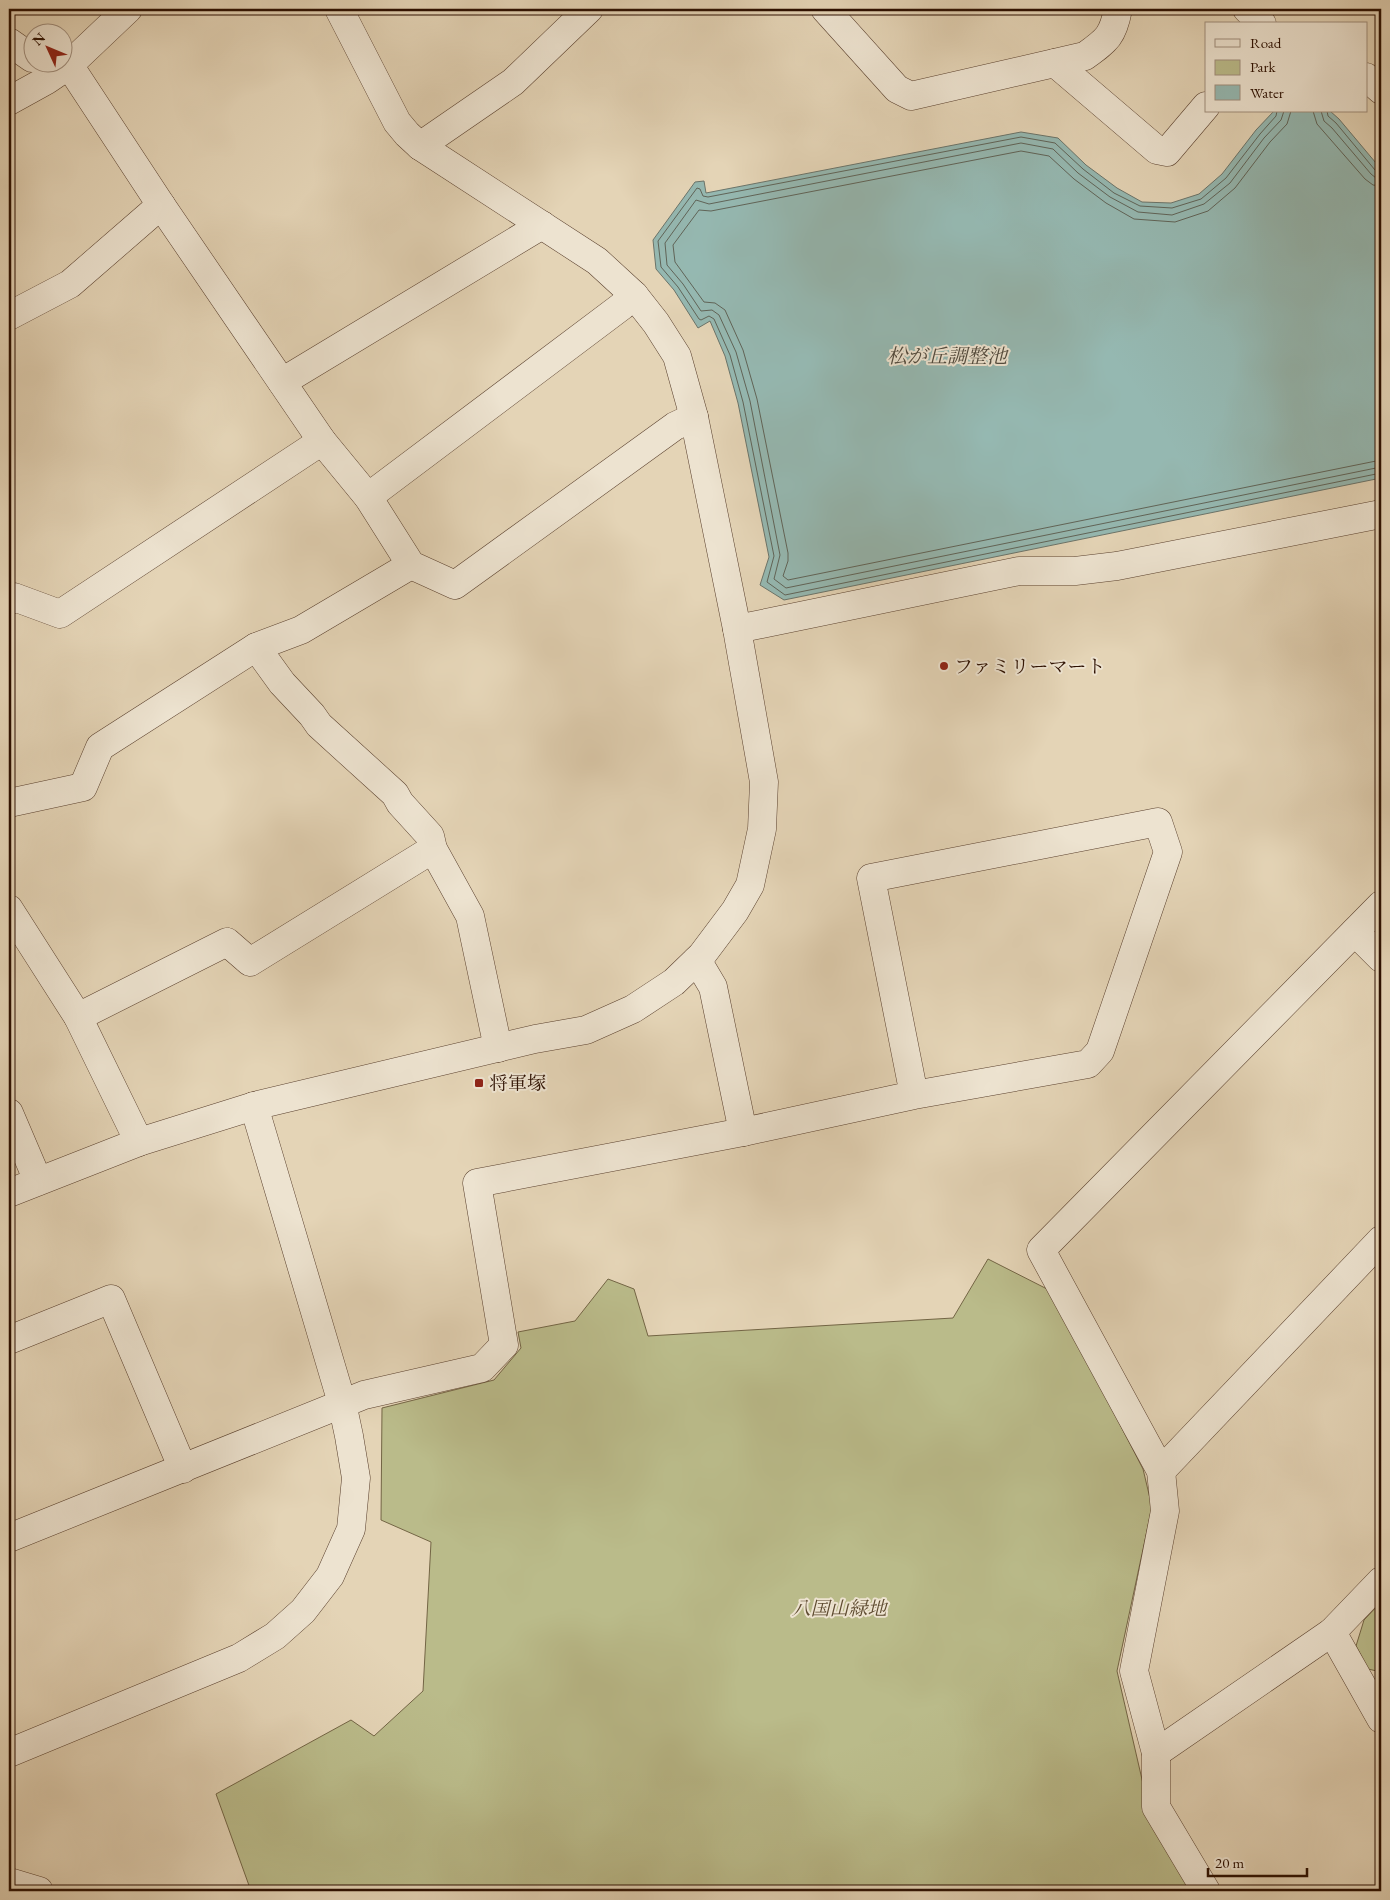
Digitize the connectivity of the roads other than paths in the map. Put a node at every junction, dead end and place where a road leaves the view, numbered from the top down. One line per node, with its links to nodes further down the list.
1 (128, 9): 9 (street)
2 (339, 9): 18 (street)
3 (589, 9): 18 (street)
4 (825, 9): 11 (street)
5 (1118, 9): 11 (street)
6 (1247, 9): 7 (street)
7 (1260, 22)
8 (9, 42): 10 (street)
9 (72, 48)
10 (22, 50)
11 (1055, 63): 17 (street)
12 (40, 72): 16 (street)
13 (51, 72): 19 (street)
14 (1368, 79): 15 (street)
15 (1381, 90)
16 (9, 101)
17 (1205, 107)
18 (420, 146): 20 (street)
19 (161, 205): 22 (street); 23 (street)
20 (542, 224): 21 (street); 23 (street)
21 (634, 295): 24 (street); 26 (street)
22 (9, 316)
23 (282, 382): 25 (street)
24 (694, 417): 28 (street); 30 (street)
25 (322, 441): 26 (street); 29 (street)
26 (368, 497): 28 (street)
27 (1381, 514): 30 (street)
28 (411, 566): 31 (street)
29 (9, 600)
30 (737, 629): 38 (street)
31 (256, 647): 32 (street); 33 (street)
32 (9, 803)
33 (433, 849): 39 (street); 40 (street)
34 (1381, 905): 36 (street)
35 (9, 909): 39 (street)
36 (1355, 932): 37 (street); 52 (street)
37 (1381, 958)
38 (696, 960): 40 (street); 44 (street)
39 (78, 1018): 45 (street)
40 (498, 1048): 42 (street)
41 (914, 1095): 41 (street); 44 (street)
42 (254, 1106): 45 (street); 50 (street)
43 (9, 1112): 46 (street)
44 (743, 1132): 50 (street)
45 (139, 1142): 46 (street)
46 (38, 1181): 47 (street)
47 (9, 1193)
48 (1381, 1240): 52 (street)
49 (9, 1340): 51 (street)
50 (342, 1403): 51 (street); 58 (street)
51 (183, 1468): 53 (street)
52 (1161, 1471): 57 (street)
53 (9, 1538)
54 (1381, 1581): 55 (street)
55 (1332, 1632): 56 (street); 57 (street)
56 (1378, 1705)
57 (1156, 1752): 61 (street)
58 (9, 1753)
59 (9, 1882): 60 (street)
60 (39, 1891)
61 (1206, 1891)

